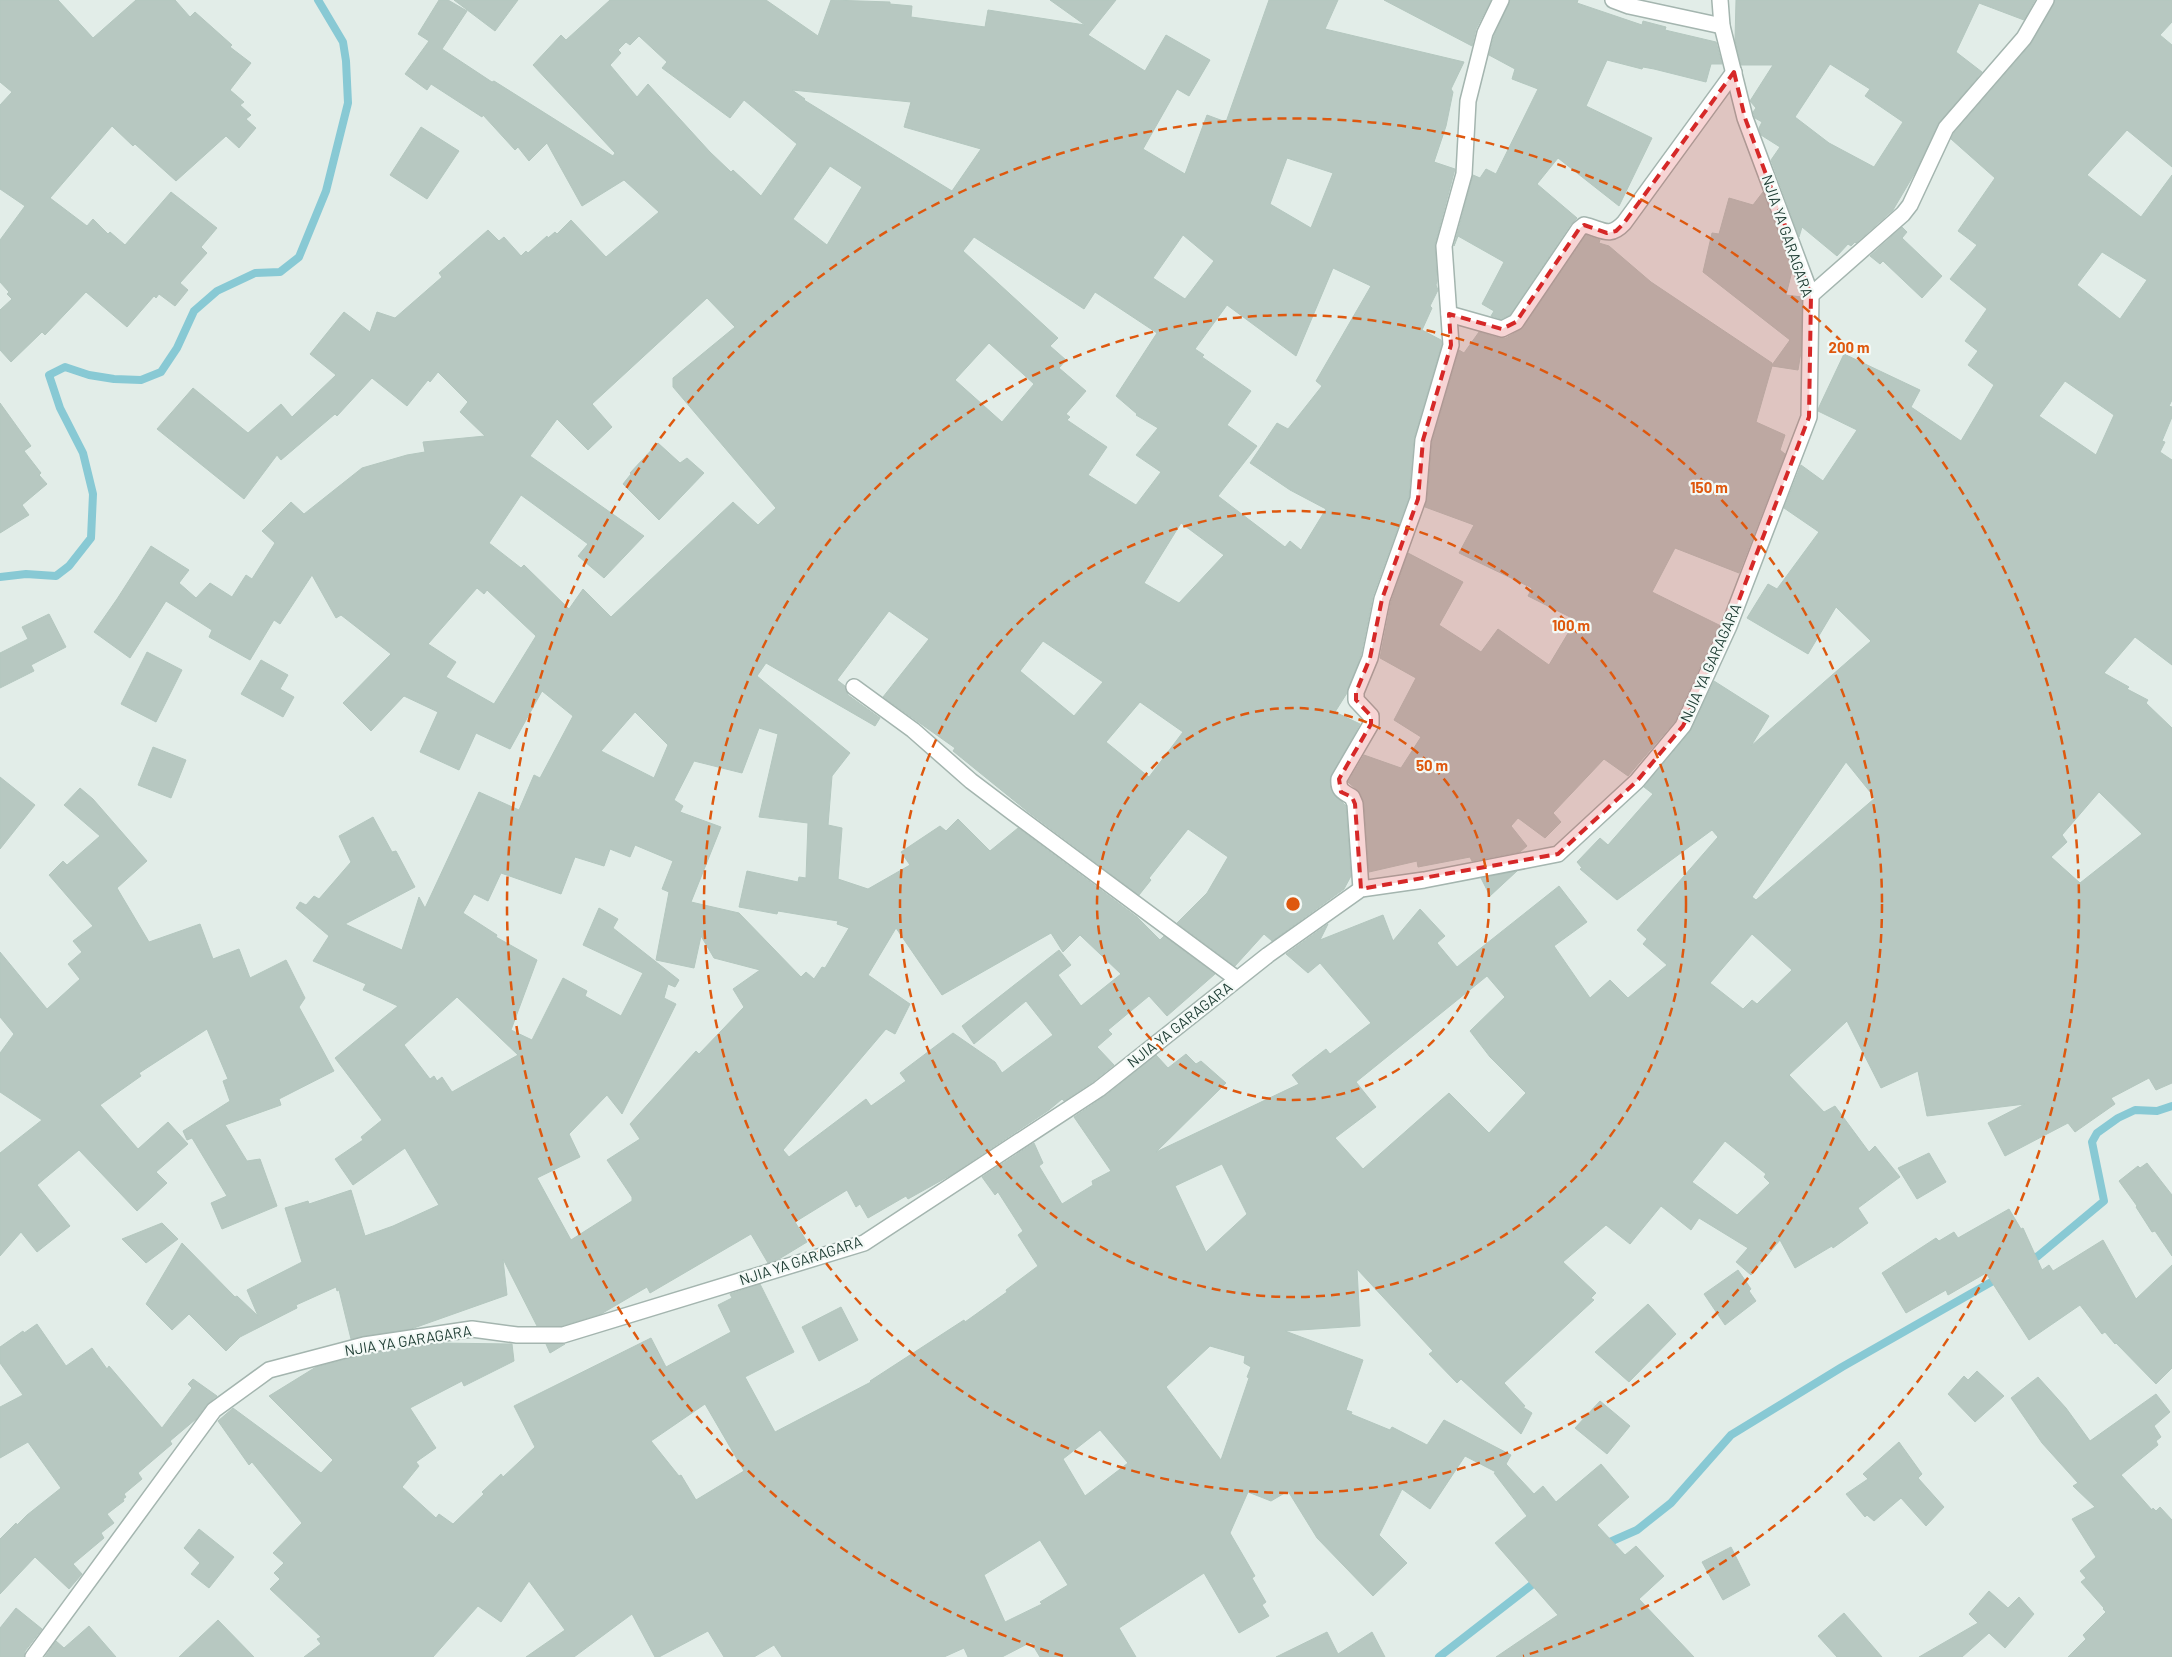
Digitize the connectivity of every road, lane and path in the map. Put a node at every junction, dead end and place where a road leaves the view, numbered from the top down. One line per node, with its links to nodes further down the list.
1 (1501, 0): 8 (street)
2 (1613, 0): 5 (street)
3 (1720, 0): 5 (street, NJIA YA GARAGARA)
4 (2046, 0): 7 (street)
5 (1722, 26): 6 (street, NJIA YA GARAGARA)
6 (1734, 72): 7 (street, NJIA YA GARAGARA); 8 (street)
7 (1811, 295): 10 (street, NJIA YA GARAGARA)
8 (1449, 314): 10 (street)
9 (854, 687): 11 (street)
10 (1361, 889): 11 (street, NJIA YA GARAGARA)
11 (1237, 979): 12 (street, NJIA YA GARAGARA)
12 (33, 1657)

